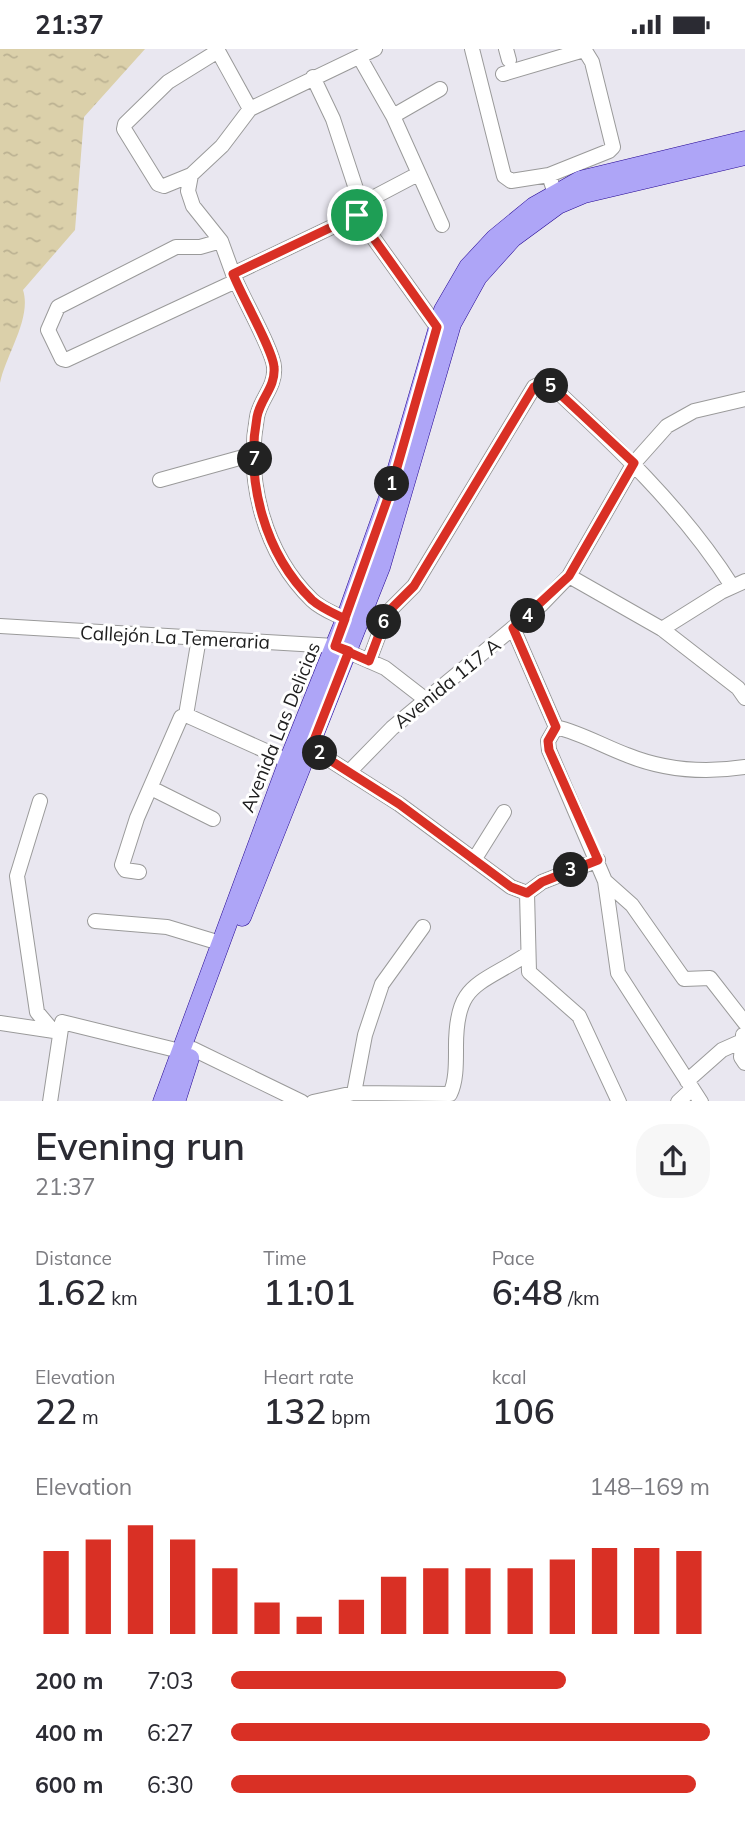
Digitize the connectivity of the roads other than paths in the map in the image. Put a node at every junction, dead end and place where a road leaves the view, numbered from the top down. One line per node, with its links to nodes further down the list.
1 (375, 49): 4 (street)
2 (472, 49): 14 (street)
3 (584, 49): 5 (street); 14 (street)
4 (360, 58): 6 (street); 9 (street)
5 (503, 75)
6 (313, 76): 8 (street); 16 (street)
7 (440, 89): 9 (street)
8 (250, 109): 13 (street); 13 (street)
9 (393, 116): 12 (street)
10 (745, 140): 15 (main road, Avenida Las Delicias)
11 (745, 156): 32 (main road, Avenida Las Delicias)
12 (418, 174): 16 (street); 17 (street)
13 (191, 175): 18 (street)
14 (549, 175): 15 (street)
15 (555, 194): 20 (main road, Avenida Las Delicias)
16 (359, 209): 19 (street); 20 (street)
17 (442, 225)
18 (221, 241): 19 (street); 19 (street)
19 (234, 277): 22 (street)
20 (437, 327): 27 (main road, Avenida Las Delicias)
21 (745, 399): 23 (street, Avenida 117 A)
22 (254, 454): 24 (street); 27 (street)
23 (634, 463): 25 (street, Avenida 117 A); 26 (street); 33 (street)
24 (160, 480)
25 (569, 576): 29 (street, Avenida 117 A); 30 (street)
26 (738, 583): 30 (street)
27 (345, 619): 32 (main road, Avenida Las Delicias)
28 (0, 626): 31 (street, Callejón La Temeraria)
29 (513, 628): 35 (street, Avenida 117 A); 37 (street)
30 (662, 629): 34 (street)
31 (199, 638): 32 (street, Callejón La Temeraria); 36 (street)
32 (342, 648): 33 (street); 38 (main road, Avenida Las Delicias); 39 (main road, Avenida Las Delicias)
33 (369, 661): 35 (street)
34 (745, 698)
35 (425, 699): 41 (street, Avenida 117 A)
36 (186, 715): 39 (street); 42 (street)
37 (556, 727): 40 (street); 47 (street)
38 (311, 748): 41 (street); 59 (main road, Avenida Las Delicias)
39 (288, 761): 53 (main road, Avenida Las Delicias)
40 (745, 767)
41 (349, 772): 46 (street)
42 (152, 788): 45 (street); 48 (street)
43 (40, 801): 57 (street)
44 (504, 812): 46 (street)
45 (213, 819)
46 (474, 860): 50 (street)
47 (598, 860): 49 (street); 50 (street)
48 (139, 872)
49 (605, 881): 56 (street); 61 (street)
50 (527, 893): 54 (street)
51 (95, 921): 53 (street)
52 (423, 927): 62 (street)
53 (220, 943): 59 (main road, Avenida Las Delicias)
54 (526, 955): 63 (street); 69 (street)
55 (0, 1023): 57 (street)
56 (745, 1023)
57 (56, 1032): 59 (street); 64 (street)
58 (743, 1036): 60 (street); 61 (street)
59 (187, 1050): 65 (main road, Avenida Las Delicias); 66 (main road, Avenida Las Delicias); 67 (street)
60 (745, 1063)
61 (693, 1091): 70 (street)
62 (354, 1093): 63 (street); 68 (street)
63 (453, 1098)
64 (50, 1101)
65 (162, 1101)
66 (176, 1101)
67 (302, 1101)
68 (313, 1101)
69 (619, 1101)
70 (678, 1101)

